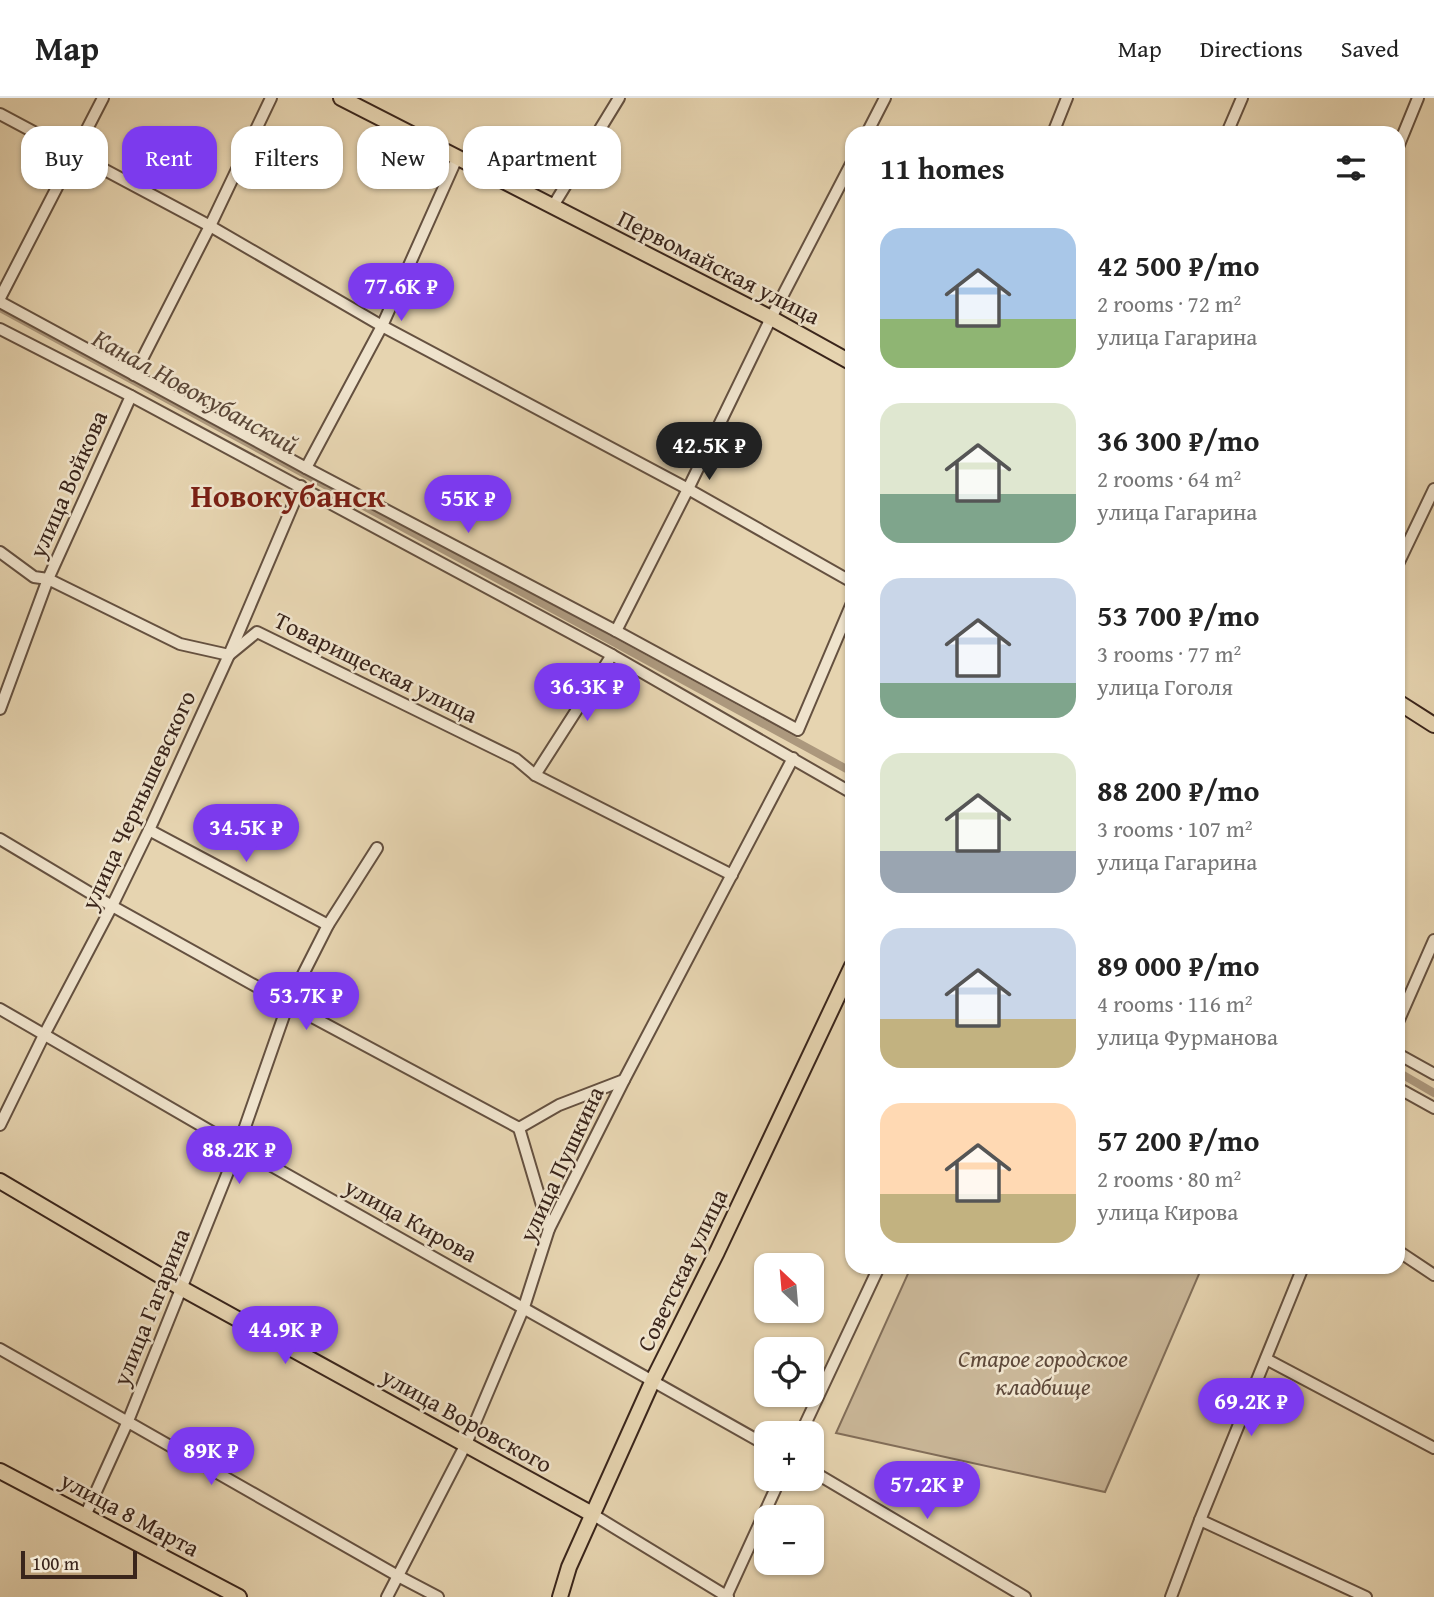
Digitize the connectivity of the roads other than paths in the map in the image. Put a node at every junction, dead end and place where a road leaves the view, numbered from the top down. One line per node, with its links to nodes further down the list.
1 (103, 98): 11 (street)
2 (271, 98): 21 (street)
3 (341, 98): 16 (main road, Первомайская улица)
4 (619, 98): 20 (street)
5 (885, 98): 12 (street)
6 (1067, 98): 13 (street)
7 (1242, 98): 14 (street)
8 (1418, 98): 15 (street)
9 (0, 114): 10 (street)
10 (23, 126)
11 (89, 126)
12 (871, 126)
13 (1056, 126)
14 (1230, 126)
15 (1405, 130)
16 (457, 158): 20 (main road, Первомайская улица); 24 (street)
17 (108, 171): 21 (street)
18 (845, 175): 23 (street)
19 (57, 189): 22 (street)
20 (553, 206): 23 (main road, Первомайская улица)
21 (210, 226): 24 (street); 27 (street)
22 (0, 300): 27 (street)
23 (771, 318): 26 (main road, Первомайская улица); 31 (street)
24 (382, 326): 29 (street); 31 (street)
25 (0, 328): 28 (street)
26 (845, 359)
27 (134, 375): 29 (street)
28 (131, 396): 30 (street); 36 (street, улица Войкова)
29 (306, 468): 38 (street)
30 (301, 487): 39 (street); 40 (street, улица Чернышевского)
31 (688, 489): 35 (street); 38 (street)
32 (1434, 489): 33 (street)
33 (1405, 549)
34 (0, 552): 36 (street)
35 (845, 578)
36 (48, 579): 40 (street); 42 (street, улица Войкова)
37 (845, 619): 38 (street)
38 (616, 631)
39 (612, 654): 44 (street); 45 (street)
40 (229, 655): 45 (street, Товарищеская улица); 47 (street, улица Чернышевского)
41 (1405, 706): 43 (main road)
42 (0, 709)
43 (1434, 725)
44 (793, 758): 46 (street); 50 (street, улица Пушкина)
45 (535, 775): 50 (street, Товарищеская улица)
46 (845, 789)
47 (149, 830): 51 (street, улица Чернышевского); 52 (street)
48 (0, 839): 51 (street)
49 (377, 848): 52 (street, улица Гагарина)
50 (732, 875): 61 (street, улица Пушкина)
51 (112, 906): 55 (street); 58 (street, улица Чернышевского)
52 (328, 925): 55 (street, улица Гагарина)
53 (1434, 940): 56 (street)
54 (845, 981): 77 (main road, Советская улица)
55 (288, 1004): 65 (street); 66 (street, улица Гагарина)
56 (1405, 1005)
57 (0, 1009): 58 (street, улица Кирова)
58 (44, 1035): 64 (street, улица Чернышевского); 66 (street, улица Кирова)
59 (1405, 1058): 60 (street)
60 (1434, 1074)
61 (624, 1080): 65 (street); 68 (street, улица Пушкина)
62 (1405, 1092): 63 (street)
63 (1434, 1108)
64 (0, 1125)
65 (519, 1128): 68 (street)
66 (238, 1147): 73 (street, улица Гагарина); 74 (street, улица Кирова)
67 (0, 1181): 73 (main road, улица Воровского)
68 (549, 1229): 74 (street, улица Пушкина)
69 (1405, 1256): 72 (street)
70 (876, 1274): 79 (street)
71 (1300, 1274): 76 (street)
72 (1434, 1275)
73 (181, 1288): 78 (street, улица Гагарина); 81 (main road, улица Воровского)
74 (524, 1307): 77 (street, улица Кирова); 81 (street, улица Пушкина)
75 (0, 1349): 78 (street)
76 (1266, 1359): 82 (street); 88 (street)
77 (653, 1380): 80 (street, улица Кирова); 86 (main road, Советская улица)
78 (128, 1421): 87 (street, улица Гагарина); 89 (street)
79 (807, 1421)
80 (754, 1438)
81 (466, 1444): 86 (main road, улица Воровского); 89 (street, улица Пушкина)
82 (1434, 1448)
83 (0, 1471): 87 (main road, улица 8 Марта)
84 (824, 1478): 95 (street)
85 (775, 1491): 94 (street)
86 (592, 1514): 93 (main road, Советская улица); 94 (street, улица Воровского)
87 (85, 1516): 90 (main road, улица 8 Марта)
88 (1200, 1520): 96 (street); 97 (street)
89 (398, 1576): 91 (street, улица Пушкина); 92 (street)
90 (239, 1597)
91 (387, 1597)
92 (438, 1597)
93 (560, 1597)
94 (727, 1597)
95 (1025, 1597)
96 (1171, 1597)
97 (1366, 1597)

